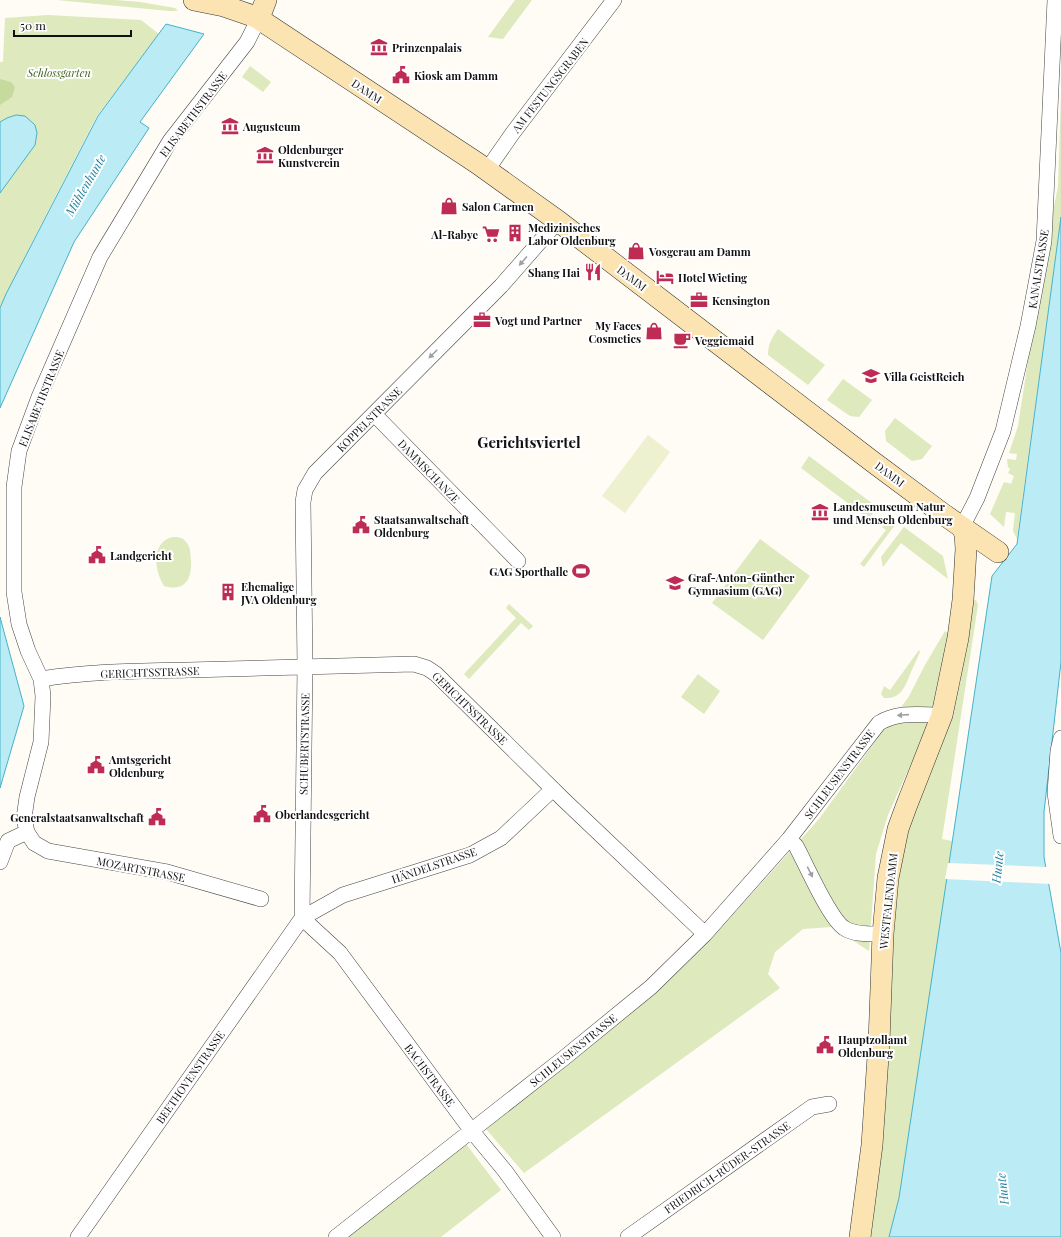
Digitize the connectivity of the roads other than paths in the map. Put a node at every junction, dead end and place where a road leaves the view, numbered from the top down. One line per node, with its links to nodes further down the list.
1 (194, 0): 5 (street)
2 (238, 0): 5 (street)
3 (614, 0): 6 (street, AM FESTUNGSGRABEN)
4 (1056, 0): 9 (street, KANALSTRASSE)
5 (260, 12): 6 (street, DAMM); 13 (street, ELISABETHSTRASSE)
6 (486, 170): 7 (street, DAMM)
7 (558, 221): 8 (street, KOPPELSTRASSE, one-way to 8); 9 (street, DAMM)
8 (374, 414): 11 (street, DAMMSCHANZE); 12 (street, KOPPELSTRASSE)
9 (962, 527): 10 (street, DAMM); 14 (street, WESTFALENDAMM)
10 (998, 552)
11 (518, 561)
12 (305, 666): 13 (street, GERICHTSSTRASSE); 16 (street, GERICHTSSTRASSE); 22 (street, SCHUBERTSTRASSE)
13 (41, 679): 17 (street, ELISABETHSTRASSE)
14 (942, 715): 19 (street, SCHLEUSENSTRASSE, one-way to 19); 24 (street, WESTFALENDAMM)
15 (1061, 738): 18 (street)
16 (553, 789): 22 (street, HÄNDELSTRASSE); 23 (street, GERICHTSSTRASSE)
17 (27, 832): 20 (street); 21 (street, MOZARTSTRASSE)
18 (1061, 836)
19 (789, 839): 23 (street, SCHLEUSENSTRASSE); 24 (street, one-way to 24)
20 (0, 862)
21 (261, 899)
22 (302, 918): 26 (street, BACHSTRASSE); 27 (street, BEETHOVENSTRASSE)
23 (705, 934): 26 (street, SCHLEUSENSTRASSE)
24 (883, 934): 31 (street, WESTFALENDAMM)
25 (829, 1104): 30 (street, FRIEDRICH-RÜDER-STRASSE)
26 (471, 1130): 28 (street, SCHLEUSENSTRASSE); 29 (street, BACHSTRASSE)
27 (78, 1237)
28 (336, 1237)
29 (553, 1237)
30 (628, 1237)
31 (860, 1237)

